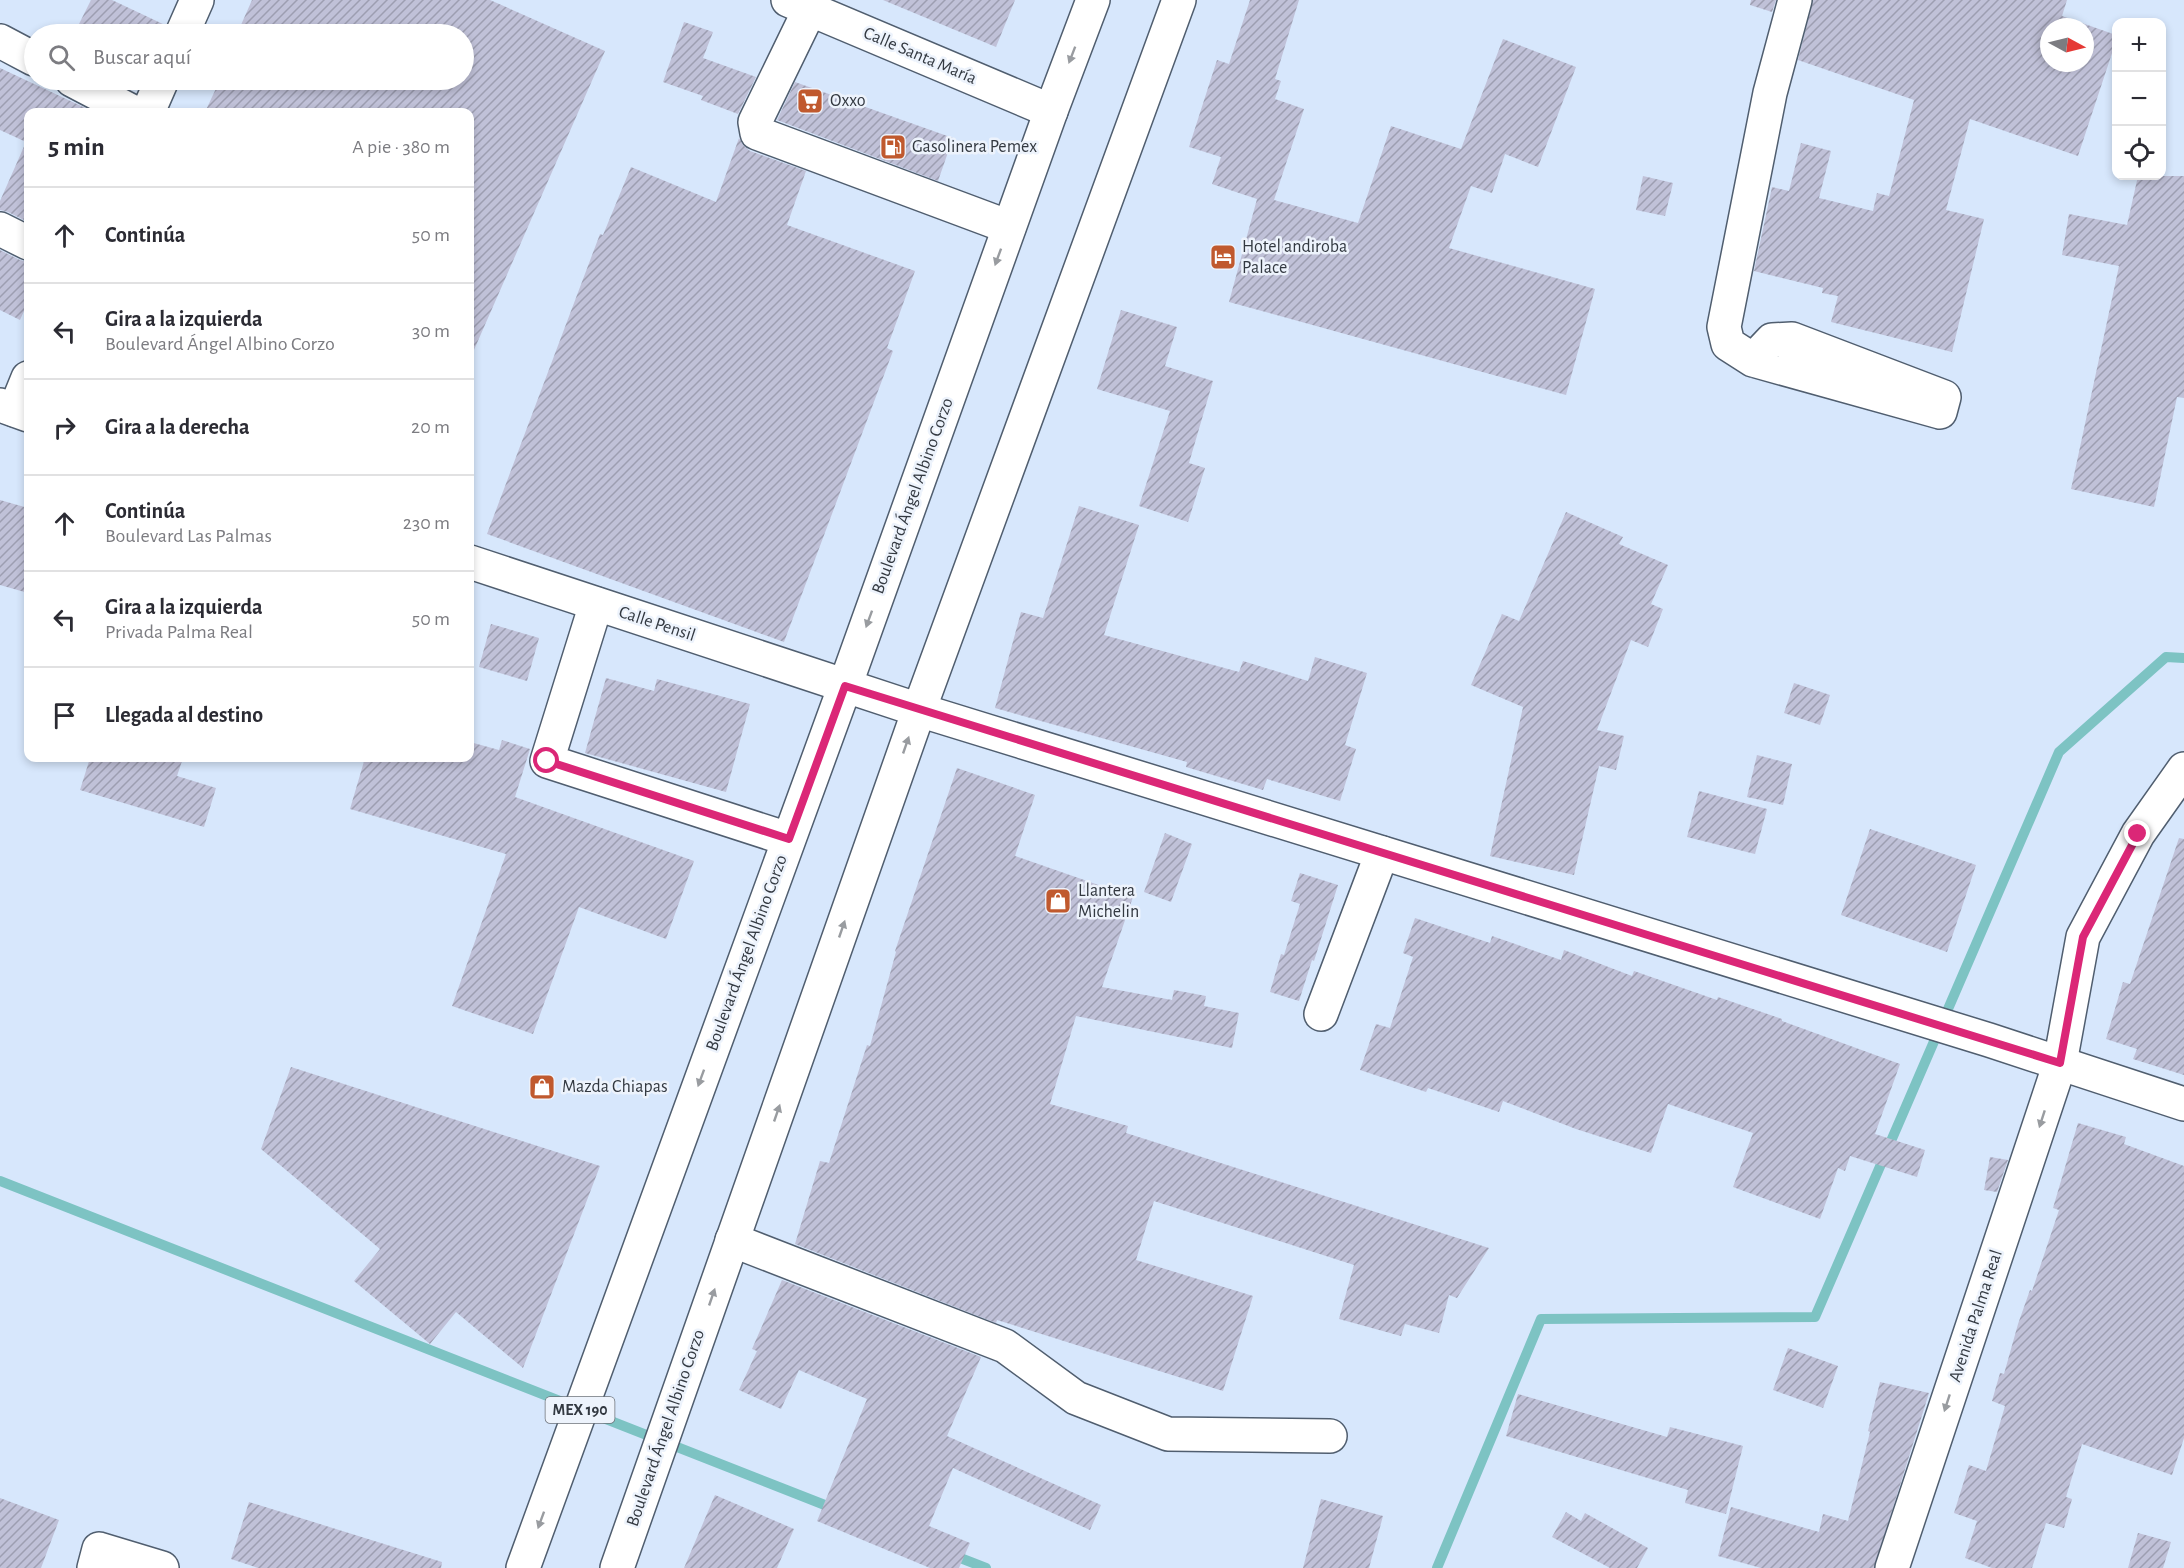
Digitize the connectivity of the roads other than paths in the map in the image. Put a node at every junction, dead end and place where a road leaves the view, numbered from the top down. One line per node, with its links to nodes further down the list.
1 (197, 0): 6 (main road)
2 (1093, 0): 13 (main road, Boulevard Ángel Albino Corzo / MEX 190, one-way to 13)
3 (1179, 0): 23 (main road, Boulevard Ángel Albino Corzo)
4 (1795, 0): 17 (main road)
5 (799, 5): 13 (main road, Calle Santa María); 14 (main road)
6 (186, 24)
7 (0, 41): 8 (main road)
8 (24, 54)
9 (91, 90): 11 (main road)
10 (158, 90): 12 (main road)
11 (125, 108)
12 (150, 108)
13 (1051, 111): 14 (main road, Boulevard Ángel Albino Corzo / MEX 190)
14 (1009, 227): 22 (main road, Boulevard Ángel Albino Corzo / MEX 190, one-way to 22)
15 (0, 229): 16 (main road)
16 (24, 241)
17 (1753, 360): 17 (main road)
18 (24, 387): 19 (main road)
19 (14, 410)
20 (474, 563): 21 (main road, Calle Pensil)
21 (596, 604): 22 (main road, Calle Pensil); 25 (main road)
22 (845, 686): 23 (main road, Calle Pensil); 25 (main road, Boulevard Ángel Albino Corzo / MEX 190)
23 (919, 710): 26 (main road, Calle Pensil); 30 (main road, Boulevard Ángel Albino Corzo, one-way to 23)
24 (2184, 769): 28 (main road, Avenida Palma Real)
25 (789, 839): 34 (main road, Boulevard Ángel Albino Corzo / MEX 190, one-way to 34)
26 (1382, 853): 27 (main road); 28 (main road, Calle Pensil)
27 (1321, 1014)
28 (2060, 1063): 29 (main road, Calle Pensil); 36 (main road, Avenida Palma Real, one-way to 36)
29 (2184, 1104)
30 (732, 1240): 31 (main road); 35 (main road, Boulevard Ángel Albino Corzo, one-way to 30)
31 (1330, 1436)
32 (94, 1568): 33 (main road)
33 (162, 1568)
34 (523, 1568)
35 (617, 1568)
36 (1892, 1568)

